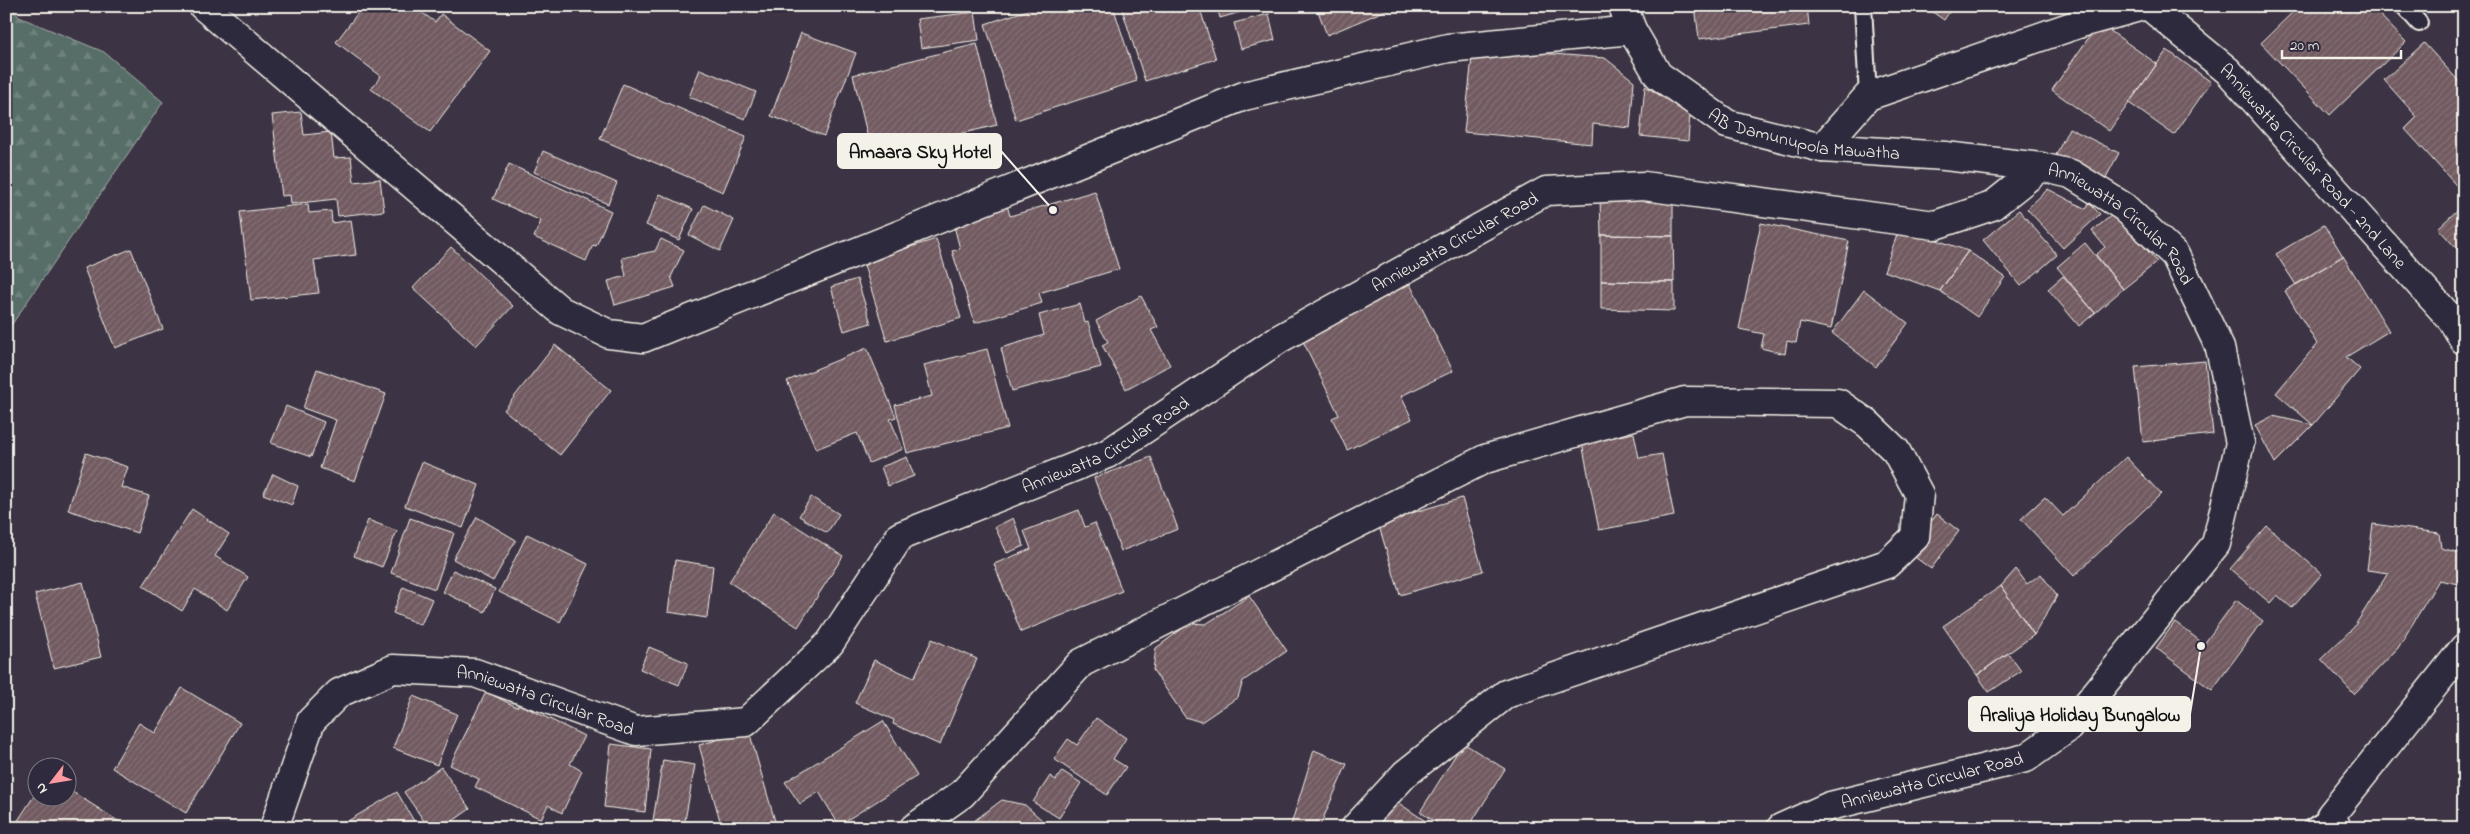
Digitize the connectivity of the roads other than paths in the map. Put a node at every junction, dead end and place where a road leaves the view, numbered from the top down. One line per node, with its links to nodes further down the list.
1 (203, 6): 6 (street)
2 (1862, 6): 8 (lane)
3 (2143, 6): 8 (street)
4 (2149, 6): 11 (street, Anniewatta Circular Road - 2nd Lane)
5 (2404, 6): 7 (lane)
6 (1627, 18): 9 (street, AB Damunupola Mawatha)
7 (2419, 23)
8 (1868, 96): 9 (street)
9 (1822, 148): 10 (street, AB Damunupola Mawatha)
10 (2041, 166): 14 (street, Anniewatta Circular Road); 17 (street, Anniewatta Circular Road)
11 (2464, 340)
12 (2464, 648): 13 (street)
13 (2326, 823)
14 (274, 828)
15 (914, 828): 16 (street)
16 (1355, 828)
17 (1781, 828)

